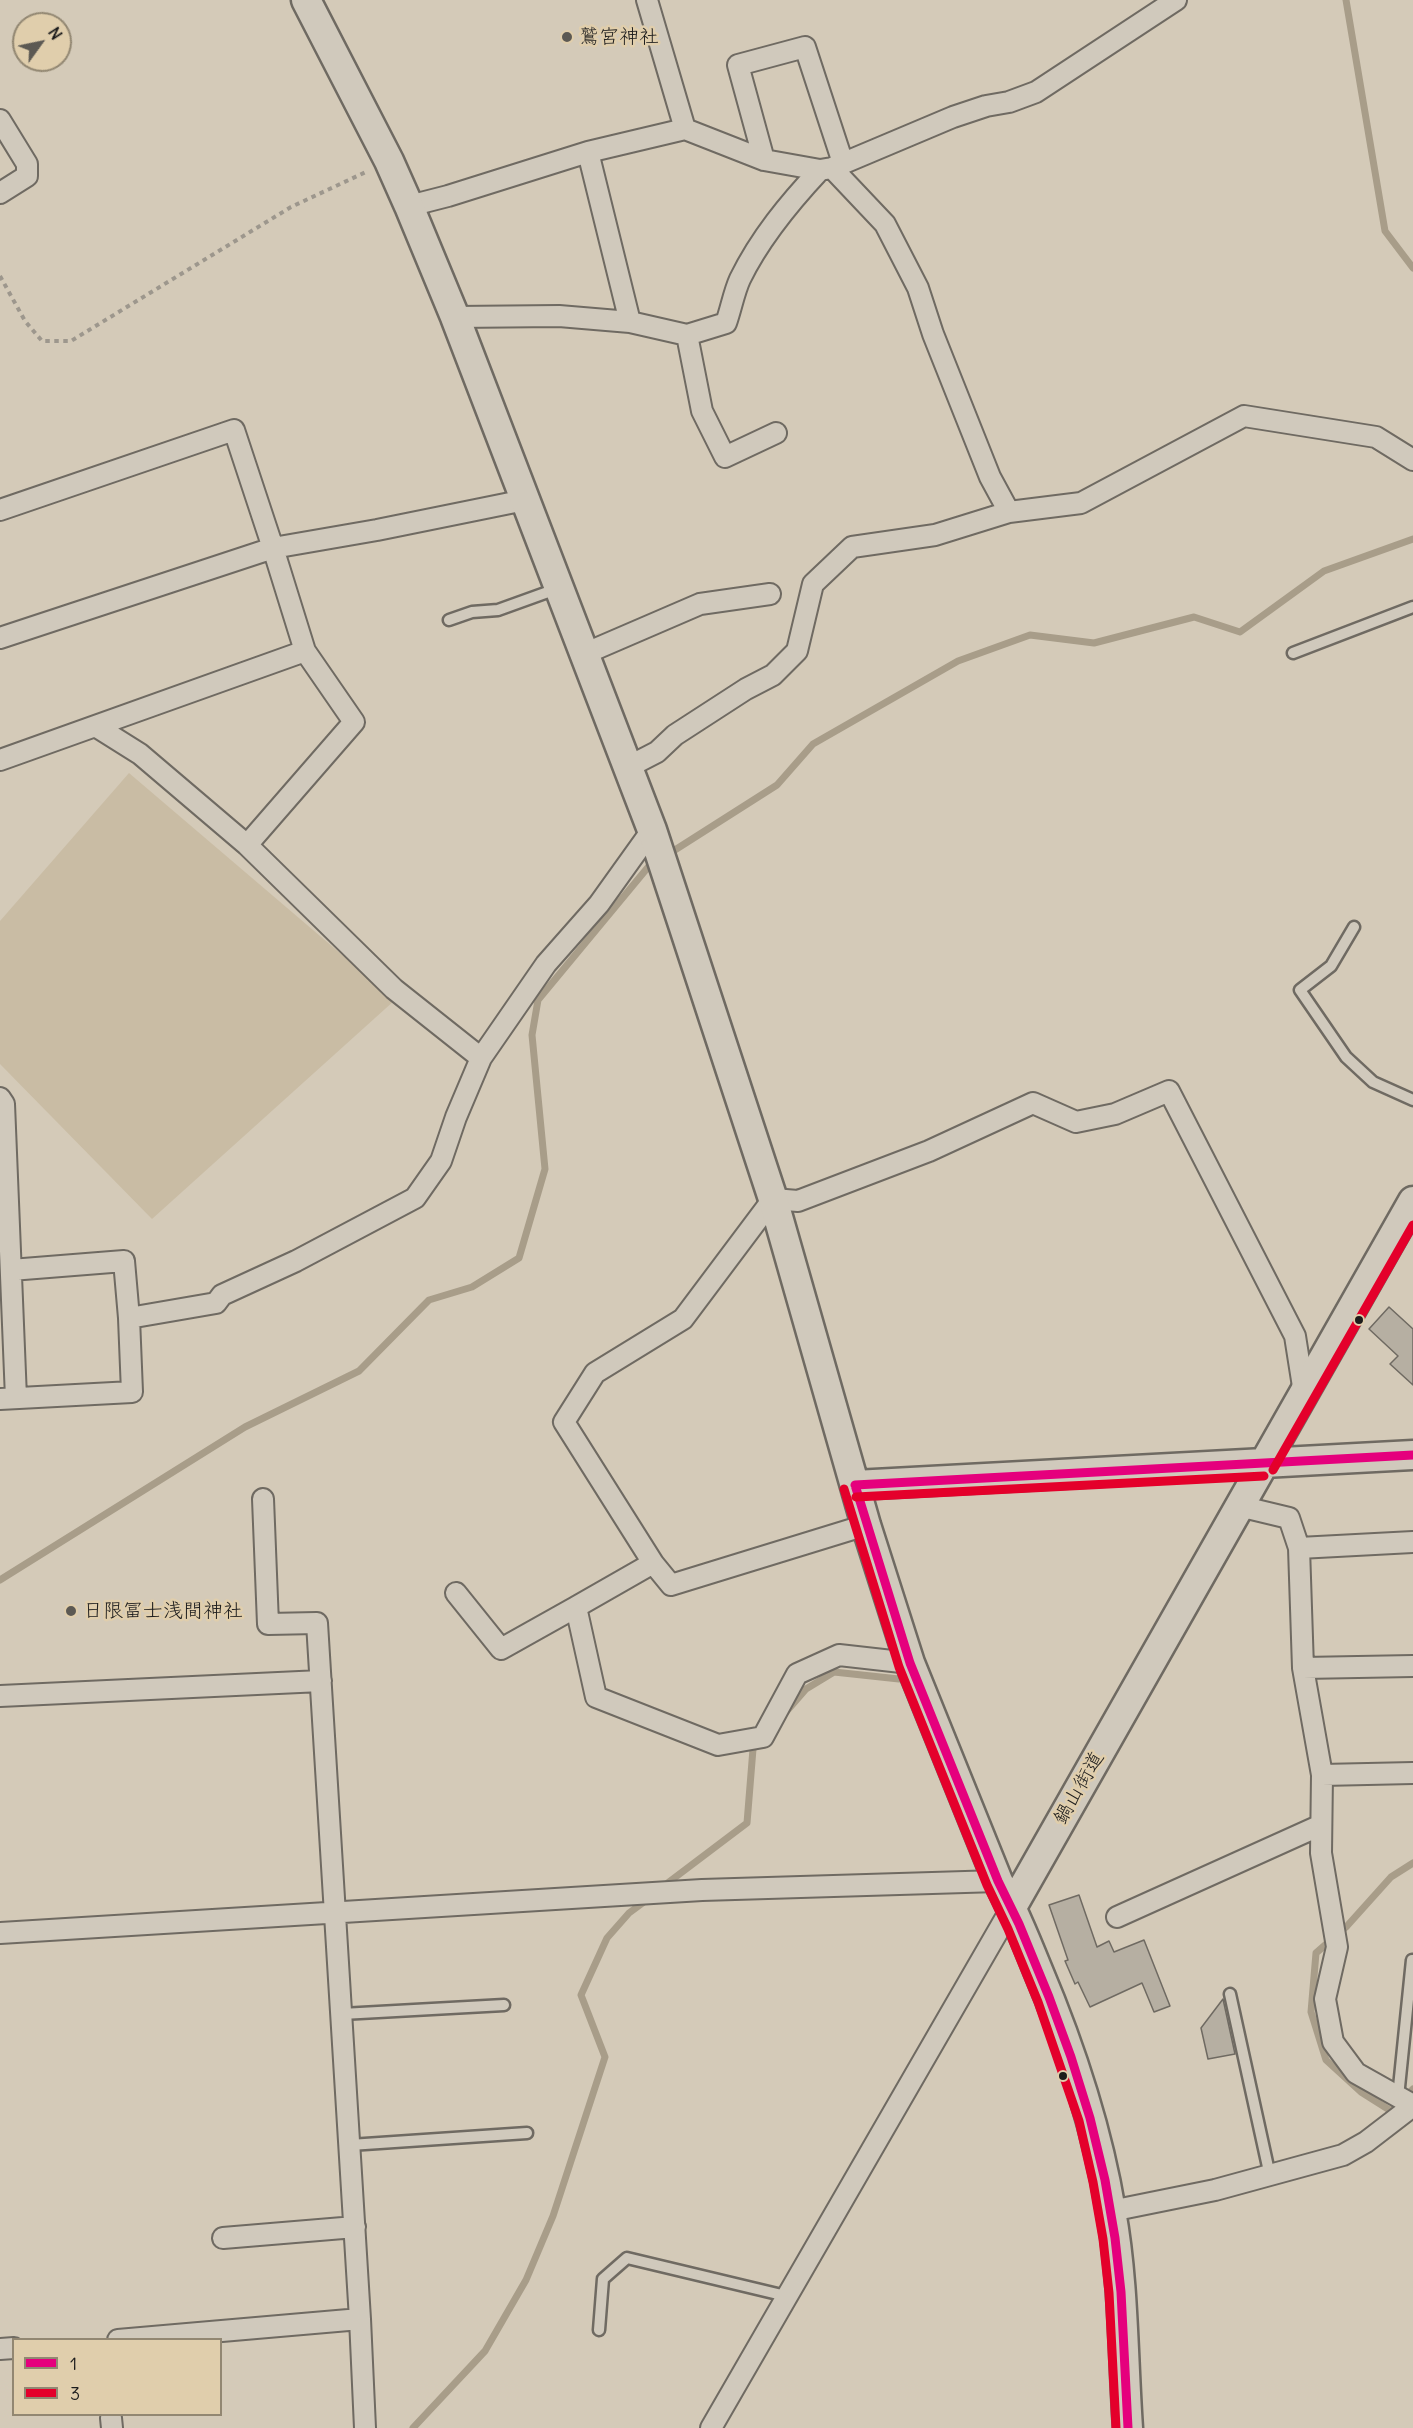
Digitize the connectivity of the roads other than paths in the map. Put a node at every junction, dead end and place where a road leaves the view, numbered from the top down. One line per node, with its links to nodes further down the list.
1 (306, 0): 10 (street)
2 (647, 0): 5 (street)
3 (1176, 0): 8 (street)
4 (0, 120): 9 (street)
5 (685, 129): 6 (street); 7 (street)
6 (588, 152): 10 (street); 12 (street)
7 (764, 160): 8 (street); 8 (street)
8 (832, 167): 13 (street); 18 (street)
9 (0, 193)
10 (409, 206): 11 (street)
11 (454, 317): 12 (street); 16 (street)
12 (630, 322): 13 (street)
13 (687, 335): 14 (street)
14 (776, 434)
15 (1413, 460): 18 (street)
16 (525, 500): 19 (street); 20 (street)
17 (0, 510): 19 (street)
18 (1009, 512): 30 (street)
19 (273, 548): 24 (street); 25 (street)
20 (559, 588): 23 (lane); 27 (street)
21 (770, 594): 27 (street)
22 (1413, 607): 26 (lane)
23 (450, 620)
24 (0, 637)
25 (305, 651): 28 (street); 32 (street)
26 (1293, 653)
27 (584, 654): 30 (street)
28 (97, 727): 29 (street); 32 (street)
29 (0, 760)
30 (628, 767): 31 (street)
31 (652, 830): 34 (street); 38 (street)
32 (247, 844): 34 (street)
33 (1354, 927): 36 (lane)
34 (482, 1058): 41 (street)
35 (0, 1098): 37 (street)
36 (1413, 1100)
37 (3, 1170): 40 (street)
38 (773, 1199): 43 (street); 47 (street); 53 (street)
39 (1413, 1202): 43 (street, 鍋山街道)
40 (11, 1270): 41 (street); 42 (street)
41 (129, 1318): 44 (street)
42 (7, 1351): 44 (street)
43 (1304, 1393): 46 (street, 鍋山街道)
44 (8, 1399)
45 (1413, 1455): 46 (street)
46 (1263, 1464): 47 (street); 49 (street, 鍋山街道)
47 (855, 1485): 50 (street)
48 (262, 1499): 59 (street)
49 (1239, 1506): 52 (street); 65 (street, 鍋山街道)
50 (866, 1525): 53 (street); 56 (street)
51 (1413, 1542): 52 (street)
52 (1299, 1548): 58 (street)
53 (653, 1563): 55 (street)
54 (456, 1593): 55 (street)
55 (576, 1607): 56 (street)
56 (910, 1663): 64 (street)
57 (1413, 1666): 58 (street)
58 (1304, 1668): 62 (street)
59 (321, 1681): 60 (street); 66 (street)
60 (0, 1696)
61 (1413, 1773): 62 (street)
62 (1322, 1775): 63 (street)
63 (1321, 1825): 67 (street); 73 (street)
64 (998, 1881): 65 (street); 66 (street)
65 (1012, 1907): 77 (street); 80 (street)
66 (335, 1911): 68 (street); 72 (street)
67 (1117, 1917)
68 (0, 1933)
69 (1412, 1960): 73 (lane)
70 (1230, 1994): 76 (lane)
71 (504, 2005): 72 (lane)
72 (342, 2014): 75 (street)
73 (1408, 2103): 76 (street)
74 (527, 2133): 75 (lane)
75 (350, 2145): 78 (street)
76 (1270, 2176): 77 (street)
77 (1111, 2211): 86 (street)
78 (355, 2227): 79 (street); 81 (street)
79 (223, 2238)
80 (786, 2296): 82 (lane); 85 (street)
81 (360, 2319): 83 (street); 84 (street)
82 (599, 2330)
83 (141, 2338)
84 (365, 2428)
85 (711, 2428)
86 (1128, 2428)

